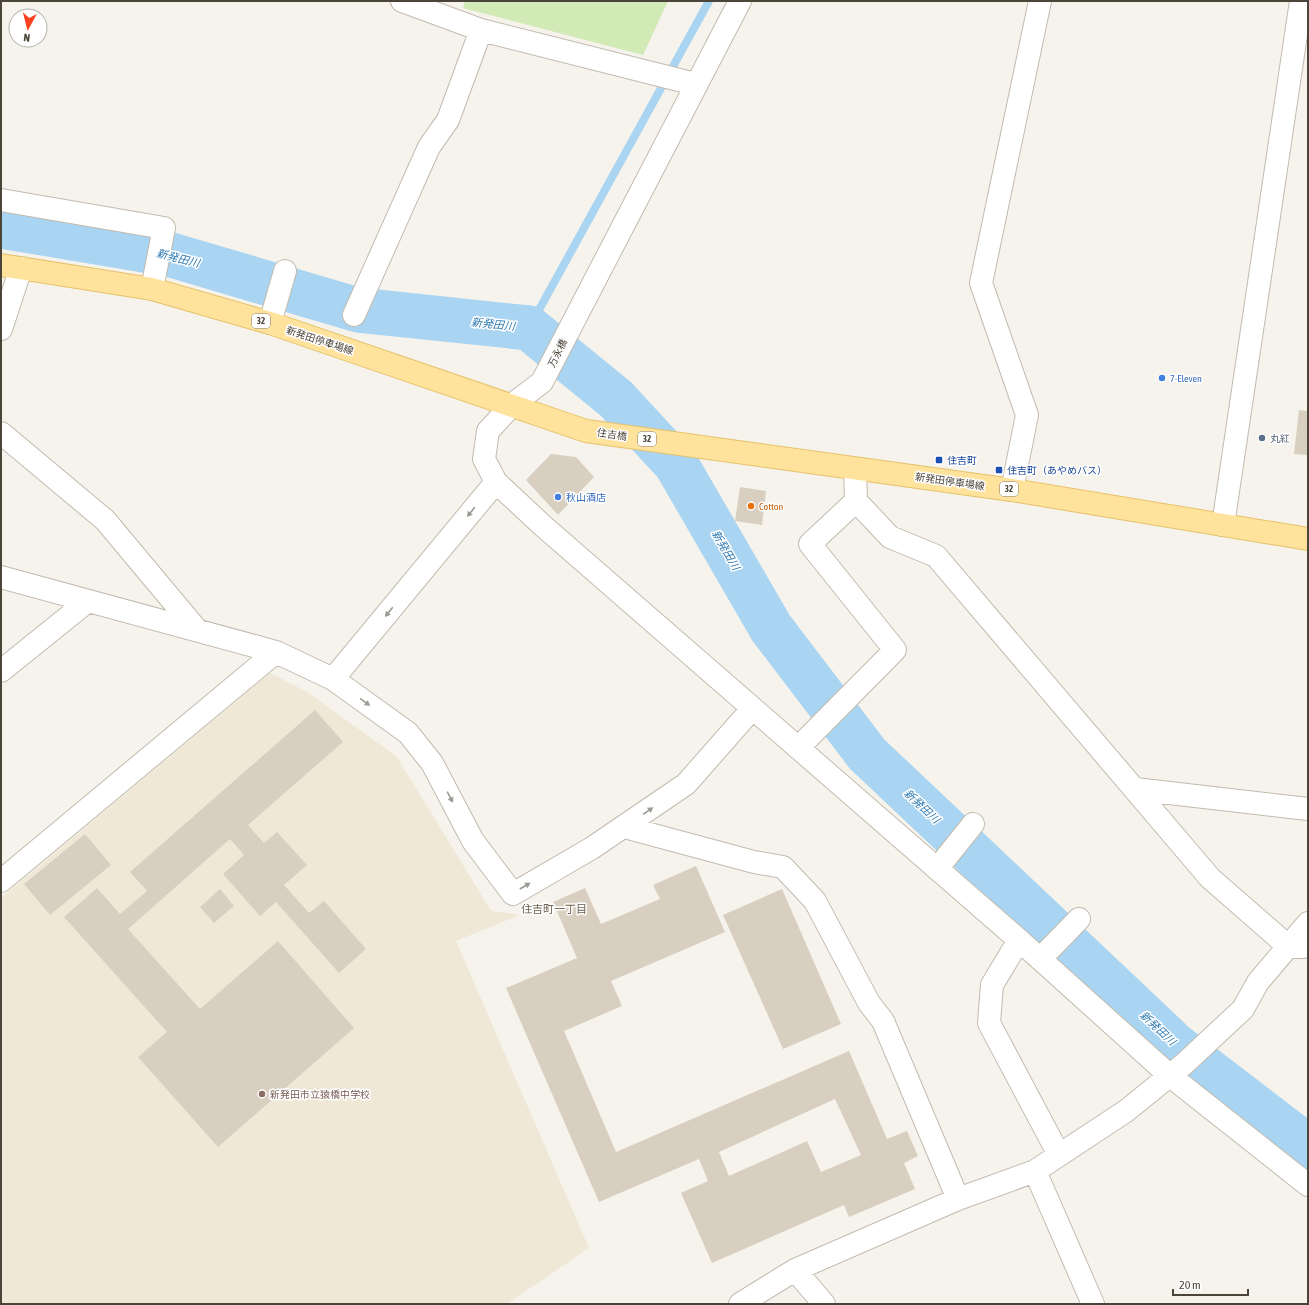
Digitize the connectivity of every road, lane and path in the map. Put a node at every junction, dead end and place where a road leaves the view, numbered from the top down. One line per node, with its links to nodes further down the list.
1 (402, 1): 5 (street)
2 (740, 1): 6 (street, 万永橋)
3 (1040, 1): 20 (street)
4 (1301, 1): 22 (street)
5 (481, 30): 6 (street); 11 (street)
6 (696, 84): 14 (street, 万永橋)
7 (1, 200): 10 (street)
8 (11, 266): 10 (main road, 新発田停車場線 / 32); 13 (street)
9 (285, 271): 12 (street)
10 (152, 290): 12 (main road, 新発田停車場線 / 32)
11 (354, 315)
12 (270, 323): 14 (main road, 新発田停車場線 / 32)
13 (1, 329)
14 (513, 404): 15 (main road, 新発田停車場線 / 32); 19 (street)
15 (586, 430): 17 (main road, 住吉橋 / 32)
16 (1, 433): 26 (street)
17 (709, 448): 18 (main road, 新発田停車場線 / 32)
18 (855, 469): 20 (main road, 新発田停車場線 / 32); 21 (street)
19 (496, 482): 29 (street, one-way to 29); 30 (street)
20 (1012, 490): 22 (main road, 新発田停車場線 / 32)
21 (856, 501): 31 (street); 32 (street)
22 (1223, 525): 23 (main road, 新発田停車場線 / 32)
23 (1308, 540)
24 (1, 578): 25 (street)
25 (88, 601): 26 (street); 28 (street)
26 (198, 630): 27 (street)
27 (276, 652): 29 (street); 37 (street)
28 (1, 671)
29 (334, 679): 35 (street, one-way to 35)
30 (752, 709): 31 (street); 35 (street, one-way to 30)
31 (798, 748): 36 (street)
32 (1135, 788): 33 (street); 41 (street)
33 (1308, 809)
34 (973, 824): 36 (street)
35 (624, 827): 47 (street)
36 (937, 869): 40 (street)
37 (1, 881)
38 (1079, 919): 42 (street)
39 (1308, 924): 41 (street)
40 (1019, 940): 42 (street); 44 (street)
41 (1299, 947): 43 (street)
42 (1040, 959): 43 (street)
43 (1176, 1070): 44 (street); 46 (street)
44 (1059, 1155): 45 (street)
45 (1035, 1171): 47 (street); 51 (street)
46 (1308, 1185)
47 (958, 1199): 48 (street)
48 (795, 1270): 49 (street); 50 (street)
49 (740, 1304)
50 (824, 1304)
51 (1093, 1304)

